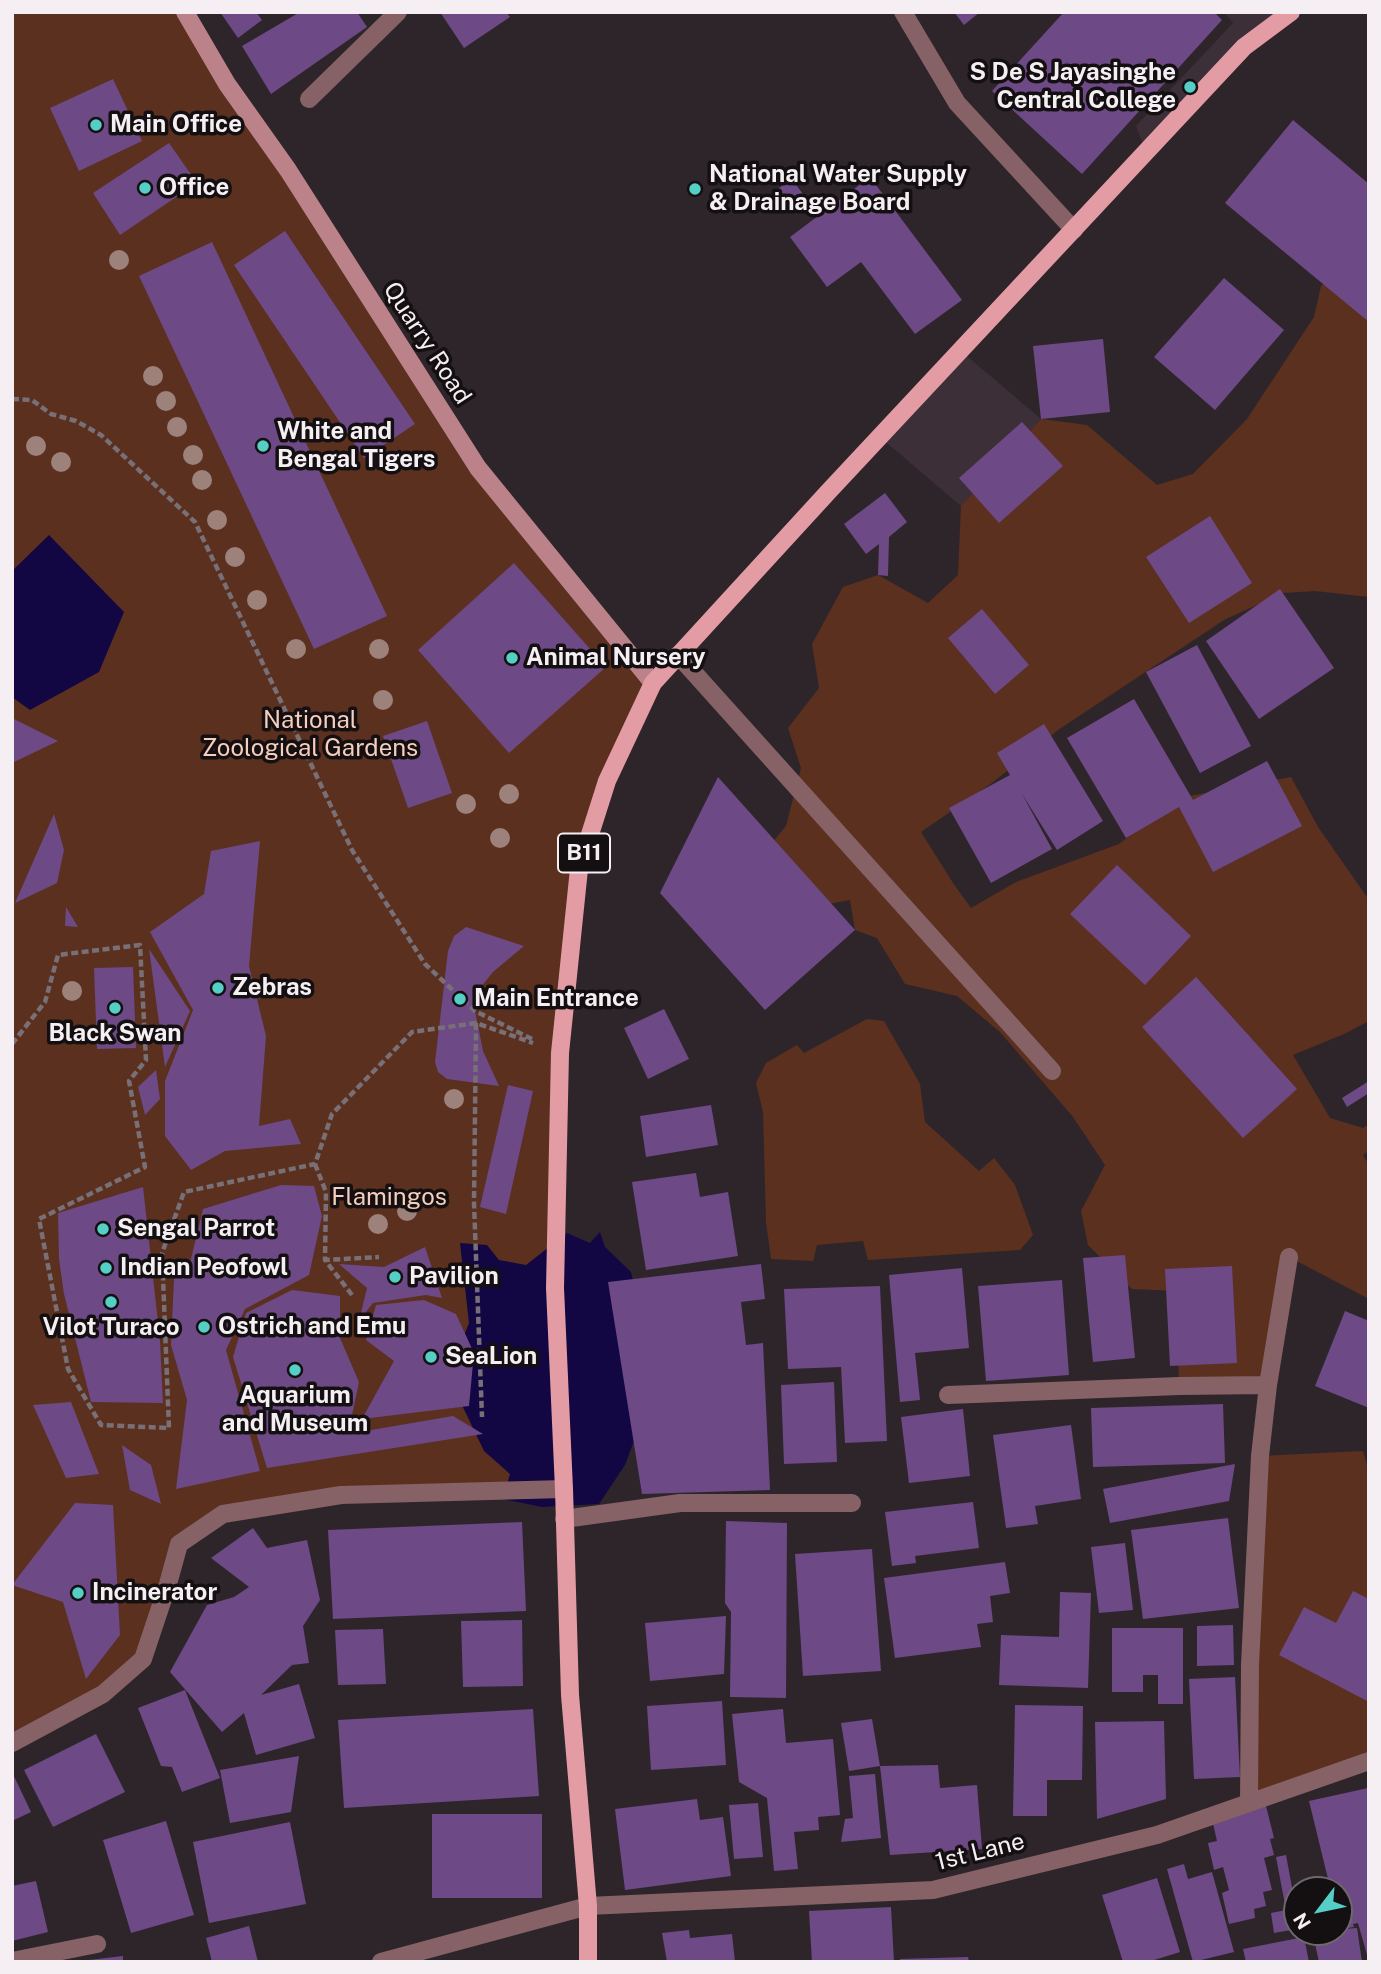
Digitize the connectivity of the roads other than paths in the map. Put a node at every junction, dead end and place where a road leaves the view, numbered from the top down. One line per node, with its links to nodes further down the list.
1 (185, 12): 8 (street, Quarry Road)
2 (398, 12): 5 (street)
3 (903, 12): 6 (street)
4 (1291, 12): 6 (main road, B11)
5 (309, 99)
6 (1074, 230): 7 (main road, B11)
7 (678, 655): 8 (main road, B11); 9 (street)
8 (653, 683): 13 (main road, B11)
9 (1052, 1071)
10 (1289, 1257): 11 (street)
11 (1268, 1385): 12 (street); 18 (street)
12 (948, 1395)
13 (564, 1489): 15 (main road, B11); 16 (street)
14 (852, 1503): 15 (street)
15 (565, 1519): 19 (main road, B11)
16 (12, 1743)
17 (1369, 1761): 18 (street, 1st Lane)
18 (1248, 1802): 19 (street, 1st Lane)
19 (588, 1906): 22 (street, 1st Lane); 23 (main road, B11)
20 (97, 1944): 21 (street)
21 (12, 1961)
22 (381, 1962)
23 (588, 1962)

